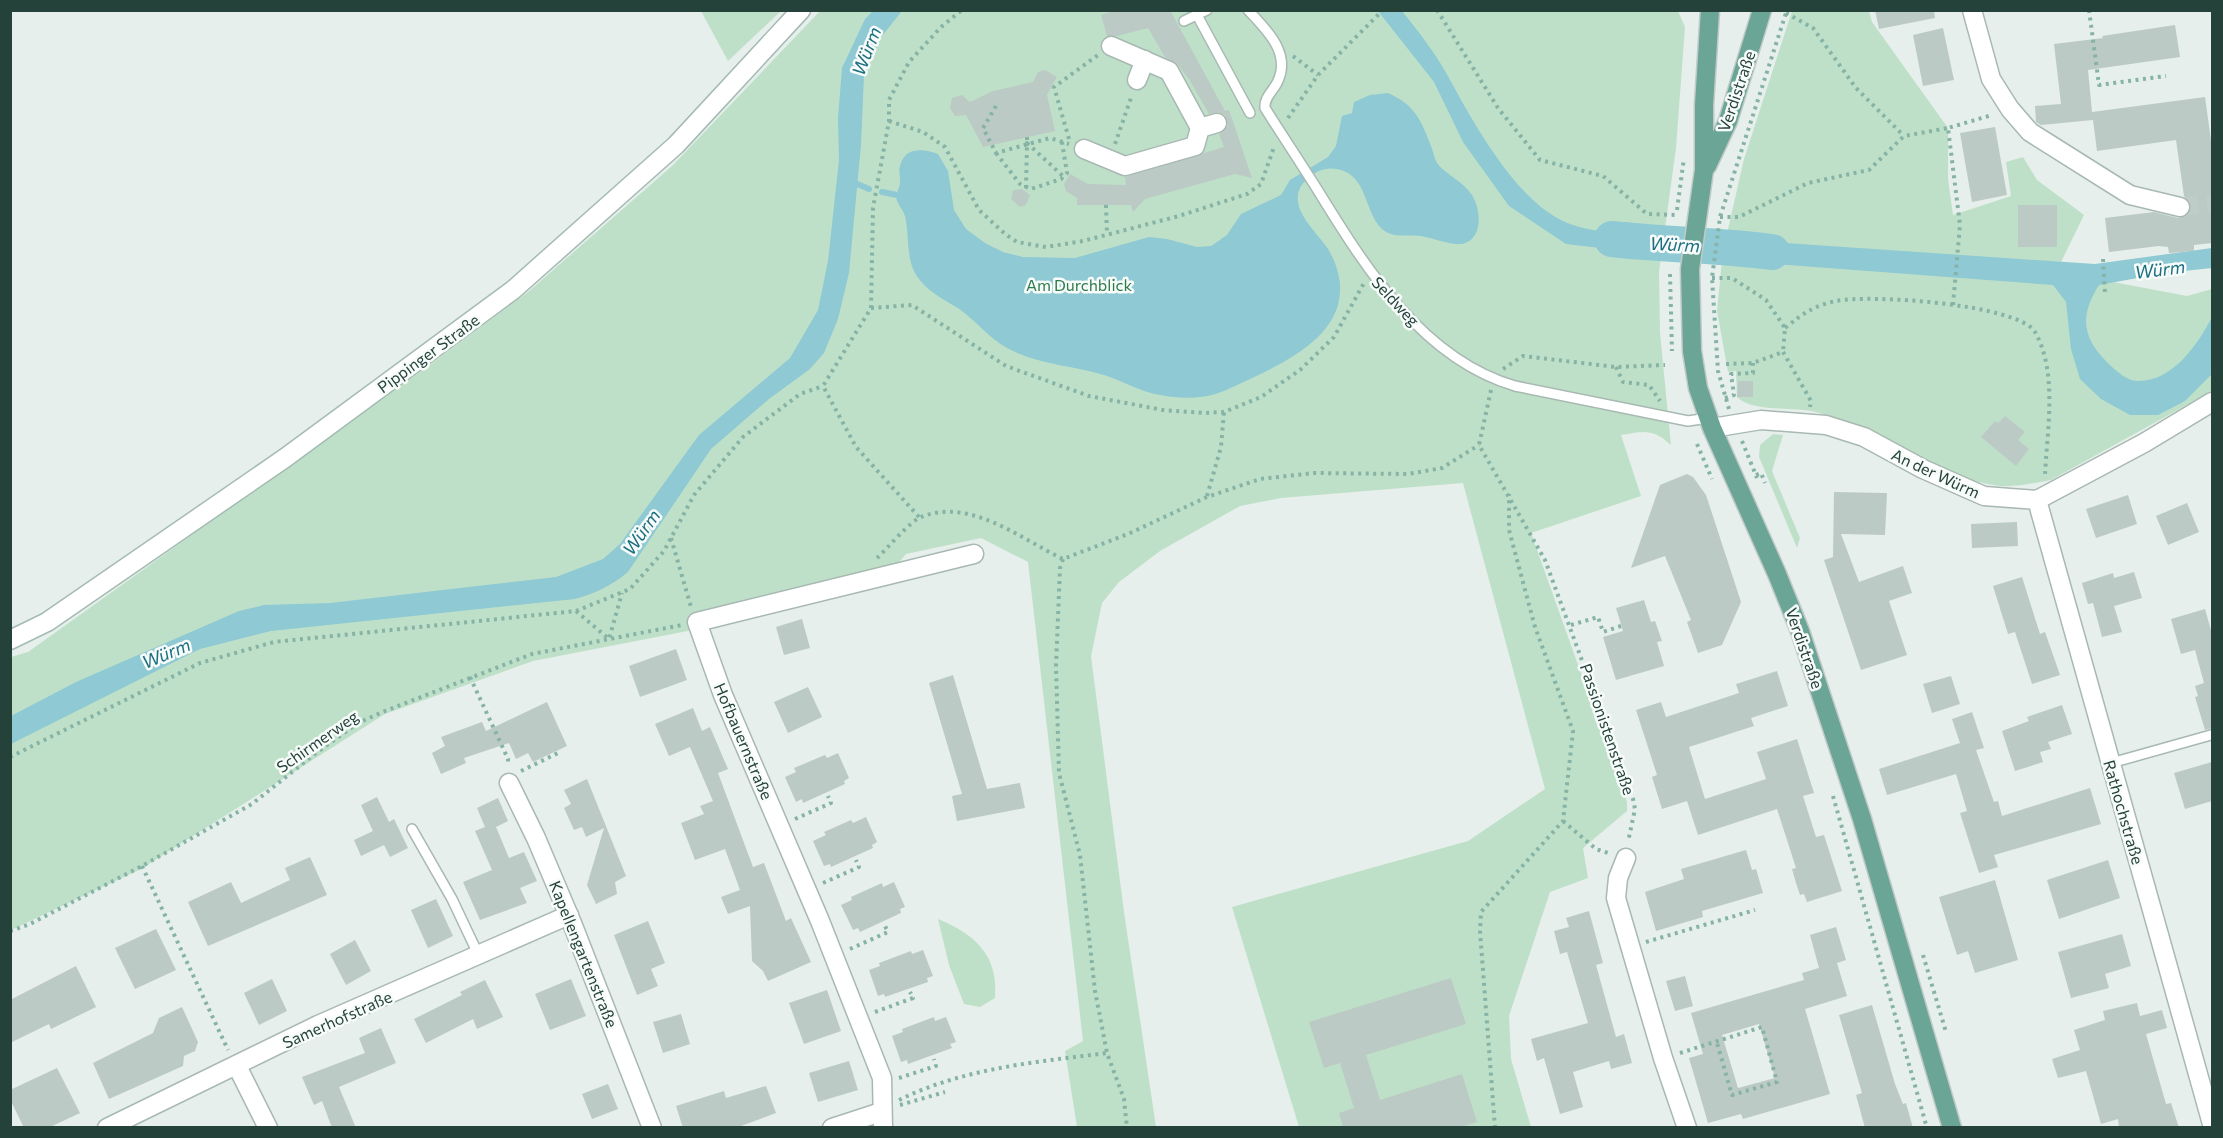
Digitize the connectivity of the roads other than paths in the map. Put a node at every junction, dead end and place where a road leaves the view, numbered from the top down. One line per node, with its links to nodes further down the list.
1 (801, 10): 20 (street, Pippinger Straße)
2 (1207, 10): 7 (lane)
3 (1248, 10): 17 (lane, Seldweg)
4 (1710, 10): 14 (main road, Verdistraße)
5 (1762, 10): 14 (main road, Verdistraße)
6 (1972, 10): 15 (street)
7 (1197, 15): 8 (lane); 12 (lane)
8 (1184, 21)
9 (1111, 46): 10 (street)
10 (1145, 60): 11 (street); 13 (street)
11 (1137, 80)
12 (1250, 113)
13 (1080, 146)
14 (1704, 170): 17 (main road, Verdistraße)
15 (2180, 207)
16 (2212, 402): 18 (street)
17 (1710, 423): 18 (street, An der Würm); 36 (main road, Verdistraße)
18 (2041, 498): 22 (street, Rathochstraße)
19 (974, 554): 29 (street, Hofbauernstraße)
20 (10, 640)
21 (2211, 735): 22 (lane)
22 (2111, 763): 30 (street, Rathochstraße)
23 (508, 780): 26 (street, Kapellengartenstraße)
24 (412, 829): 27 (lane)
25 (1626, 858): 35 (street)
26 (569, 915): 27 (street, Samerhofstraße); 33 (street, Kapellengartenstraße)
27 (479, 956): 28 (street, Samerhofstraße)
28 (237, 1066): 31 (street, Samerhofstraße); 32 (street)
29 (885, 1115): 34 (street)
30 (2212, 1124)
31 (107, 1128)
32 (268, 1128)
33 (652, 1128)
34 (832, 1128)
35 (1687, 1128)
36 (1952, 1128)

